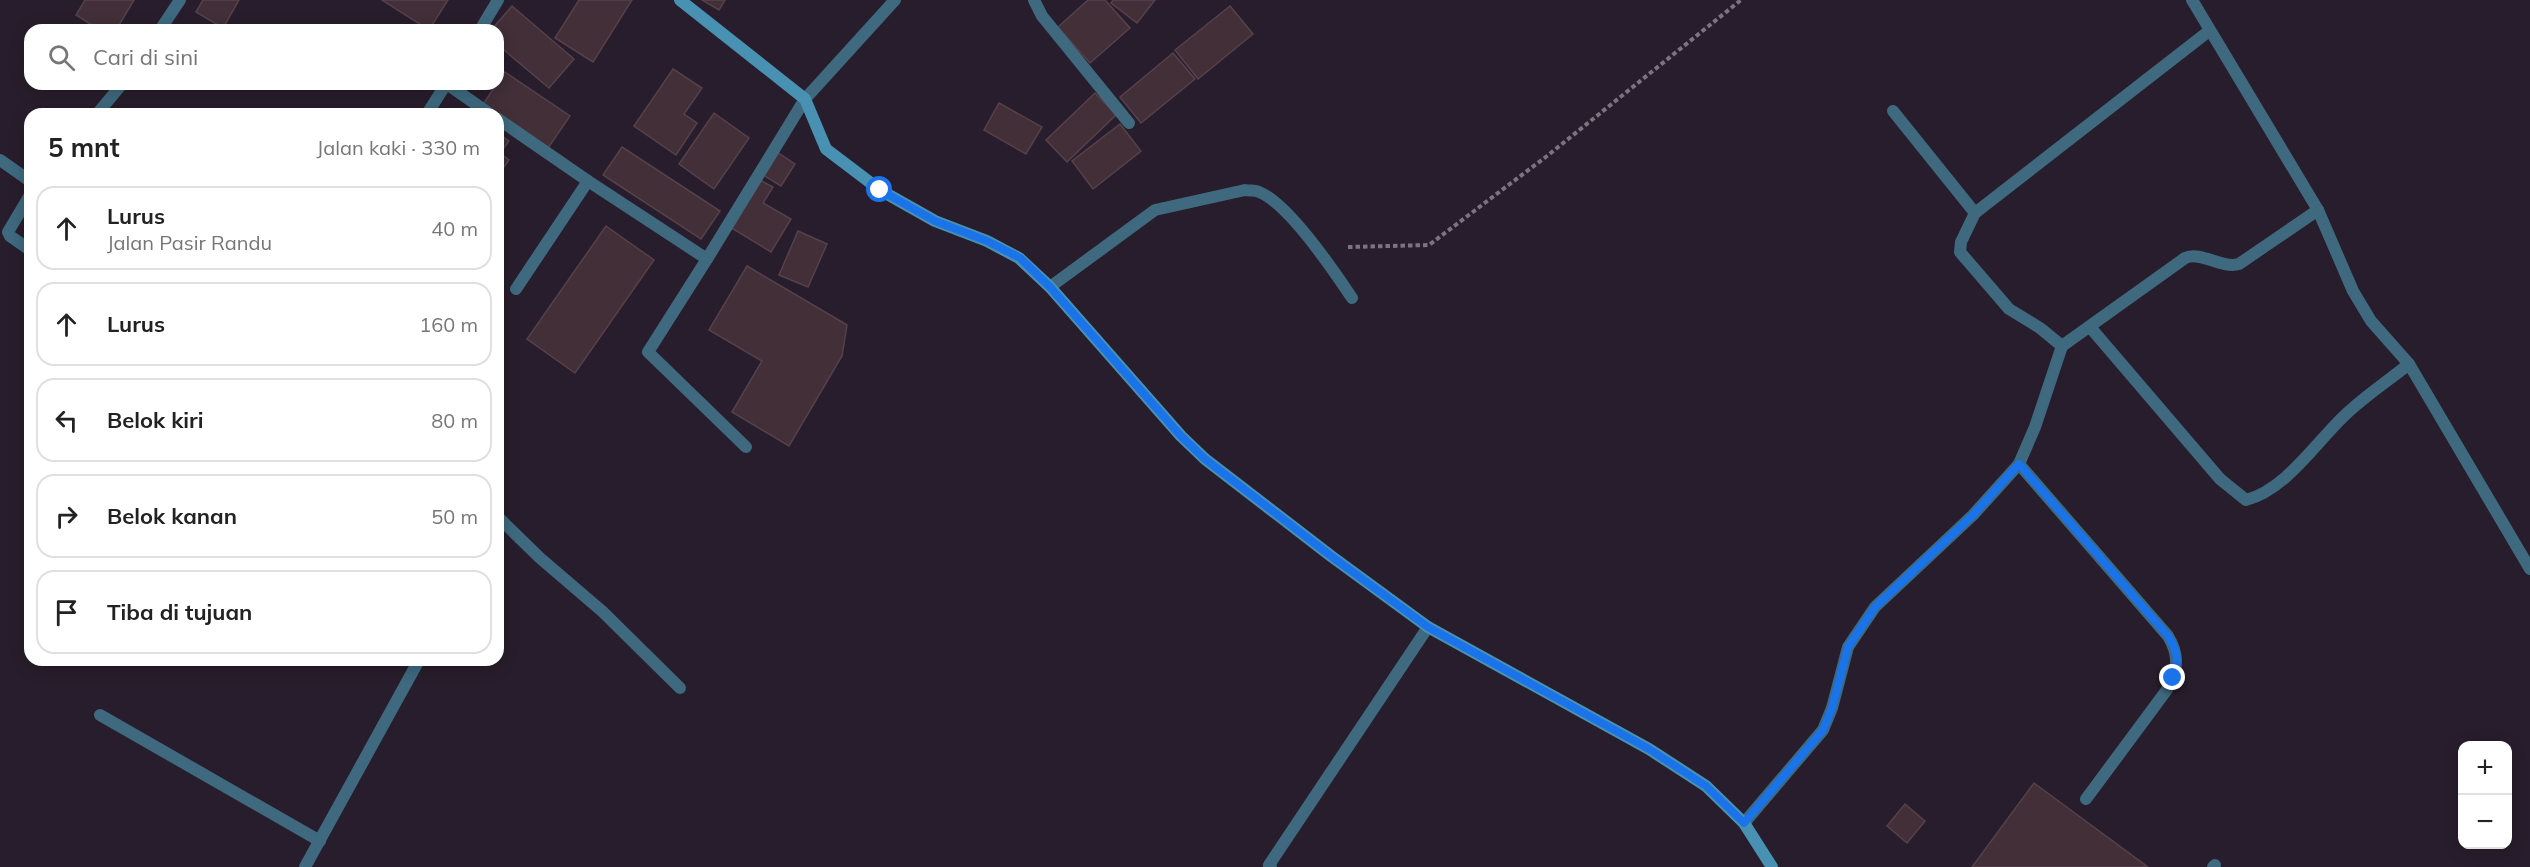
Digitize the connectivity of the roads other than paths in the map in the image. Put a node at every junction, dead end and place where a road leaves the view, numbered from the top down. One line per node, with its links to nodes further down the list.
1 (180, 0): 7 (street)
2 (498, 0): 8 (street)
3 (680, 0): 13 (street)
4 (895, 0): 13 (street)
5 (1034, 0): 18 (street)
6 (2192, 0): 9 (street)
7 (164, 24)
8 (484, 24)
9 (2209, 31): 24 (street); 25 (street)
10 (117, 90): 14 (street)
11 (442, 90): 15 (street)
12 (455, 90): 16 (street)
13 (805, 99): 27 (street); 28 (street)
14 (102, 108)
15 (431, 108)
16 (481, 108)
17 (1893, 111): 25 (street)
18 (1129, 123)
19 (504, 124): 22 (street)
20 (0, 160): 21 (street)
21 (24, 177)
22 (588, 181): 27 (street); 29 (street)
23 (24, 205): 26 (street)
24 (2318, 210): 31 (street); 33 (street)
25 (1975, 213): 32 (street)
26 (24, 245)
27 (708, 259): 34 (street)
28 (1050, 287): 30 (street); 38 (street)
29 (516, 289)
30 (1353, 298)
31 (2090, 327): 32 (street); 33 (street)
32 (2062, 346): 35 (street)
33 (2409, 364): 37 (street)
34 (746, 447)
35 (2019, 464): 42 (street); 43 (street)
36 (504, 524): 40 (street)
37 (2530, 569)
38 (1428, 627): 43 (street); 45 (street)
39 (416, 666): 44 (street)
40 (680, 688)
41 (100, 715): 44 (street)
42 (2086, 799)
43 (1744, 823): 47 (street)
44 (320, 841): 46 (street)
45 (1269, 866)
46 (305, 867)
47 (1772, 867)

